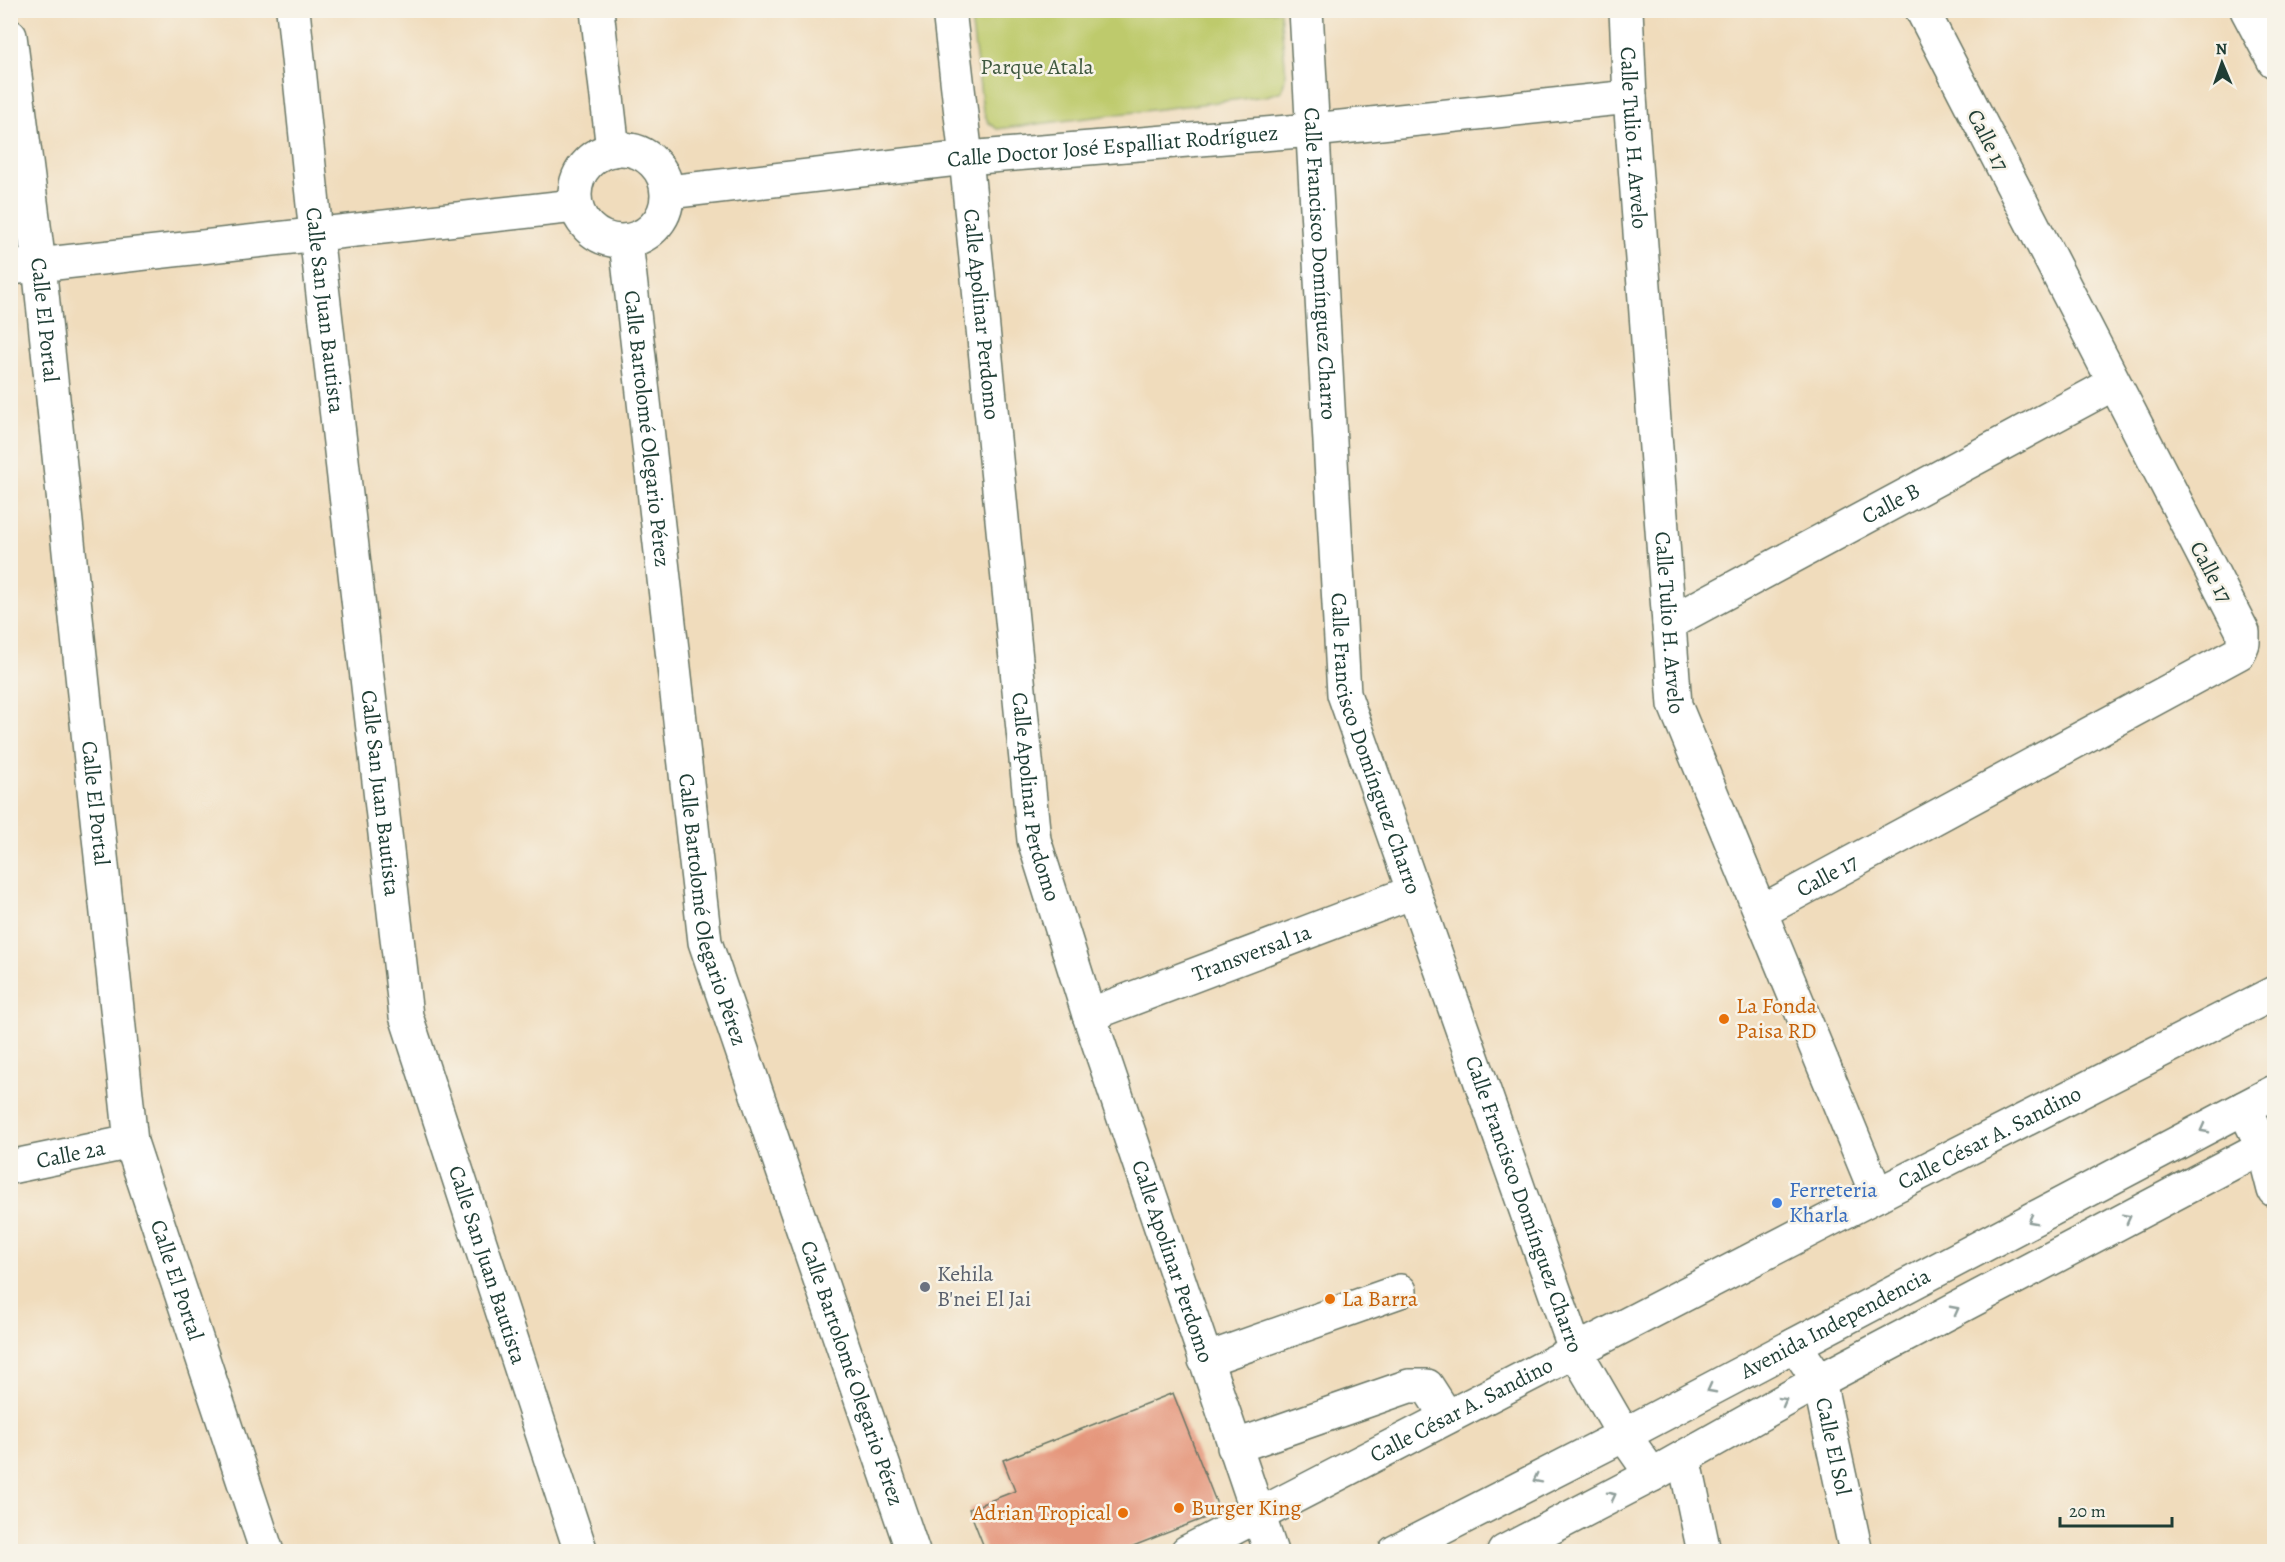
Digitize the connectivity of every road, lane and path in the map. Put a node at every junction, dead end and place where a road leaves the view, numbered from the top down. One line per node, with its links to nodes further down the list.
1 (293, 10): 16 (street, Calle San Juan Bautista)
2 (597, 10): 12 (street)
3 (949, 10): 13 (street, Calle Apolinar Perdomo)
4 (1306, 10): 11 (street, Calle Francisco Domínguez Charro)
5 (1626, 10): 10 (street, Calle Tulio H. Arvelo)
6 (1922, 10): 19 (street, Calle 17)
7 (2247, 10): 9 (street)
8 (10, 36): 18 (street, Calle El Portal)
9 (2274, 61)
10 (1630, 97): 11 (street, Calle Doctor José Espalliat Rodríguez); 20 (street, Calle Tulio H. Arvelo)
11 (1313, 130): 13 (street, Calle Doctor José Espalliat Rodríguez); 21 (street, Calle Francisco Domínguez Charro)
12 (612, 150): 14 (street); 15 (street)
13 (966, 158): 14 (street, Calle Doctor José Espalliat Rodríguez); 24 (street, Calle Apolinar Perdomo)
14 (668, 192): 17 (street)
15 (575, 206): 16 (street); 17 (street)
16 (316, 234): 18 (street); 44 (street, Calle San Juan Bautista)
17 (626, 242): 45 (street, Calle Bartolomé Olegario Pérez)
18 (25, 267): 27 (street, Calle El Portal)
19 (2113, 384): 20 (street, Calle B); 22 (street, Calle 17)
20 (1669, 623): 22 (street, Calle Tulio H. Arvelo)
21 (1413, 892): 24 (street, Transversal 1a); 34 (street, Calle Francisco Domínguez Charro)
22 (1762, 911): 31 (street, Calle Tulio H. Arvelo)
23 (2274, 993): 31 (street, Calle César A. Sandino)
24 (1089, 1015): 35 (street, Calle Apolinar Perdomo)
25 (2274, 1092): 26 (street, Avenida Independencia)
26 (2244, 1108): 28 (street); 33 (street, Avenida Independencia, one-way to 33)
27 (131, 1142): 29 (street, Calle 2a); 43 (street, Calle El Portal)
28 (2269, 1144): 30 (street); 36 (street, Avenida Independencia, one-way to 28)
29 (10, 1167)
30 (2274, 1190)
31 (1877, 1195): 34 (street, Calle César A. Sandino)
32 (1400, 1291): 35 (street)
33 (1795, 1345): 36 (street, Calle El Sol); 38 (street, Avenida Independencia, one-way to 38)
34 (1576, 1352): 37 (street, Calle César A. Sandino); 38 (street, Calle Francisco Domínguez Charro)
35 (1205, 1360): 39 (street, Calle Apolinar Perdomo)
36 (1819, 1381): 40 (street, Avenida Independencia, one-way to 36); 51 (street, Calle El Sol)
37 (1447, 1417): 39 (street); 42 (street, Calle César A. Sandino)
38 (1624, 1435): 41 (street, Calle Francisco Domínguez Charro); 48 (street, Avenida Independencia, one-way to 48)
39 (1234, 1447): 42 (street, Calle Apolinar Perdomo)
40 (1684, 1457): 41 (street, Avenida Independencia); 50 (street)
41 (1652, 1475): 49 (street, Avenida Independencia, one-way to 41)
42 (1257, 1515): 46 (street, Calle César A. Sandino); 47 (street, Calle Apolinar Perdomo)
43 (267, 1551)
44 (581, 1551)
45 (913, 1551)
46 (1187, 1551)
47 (1271, 1551)
48 (1395, 1551)
49 (1504, 1551)
50 (1704, 1551)
51 (1856, 1551)

